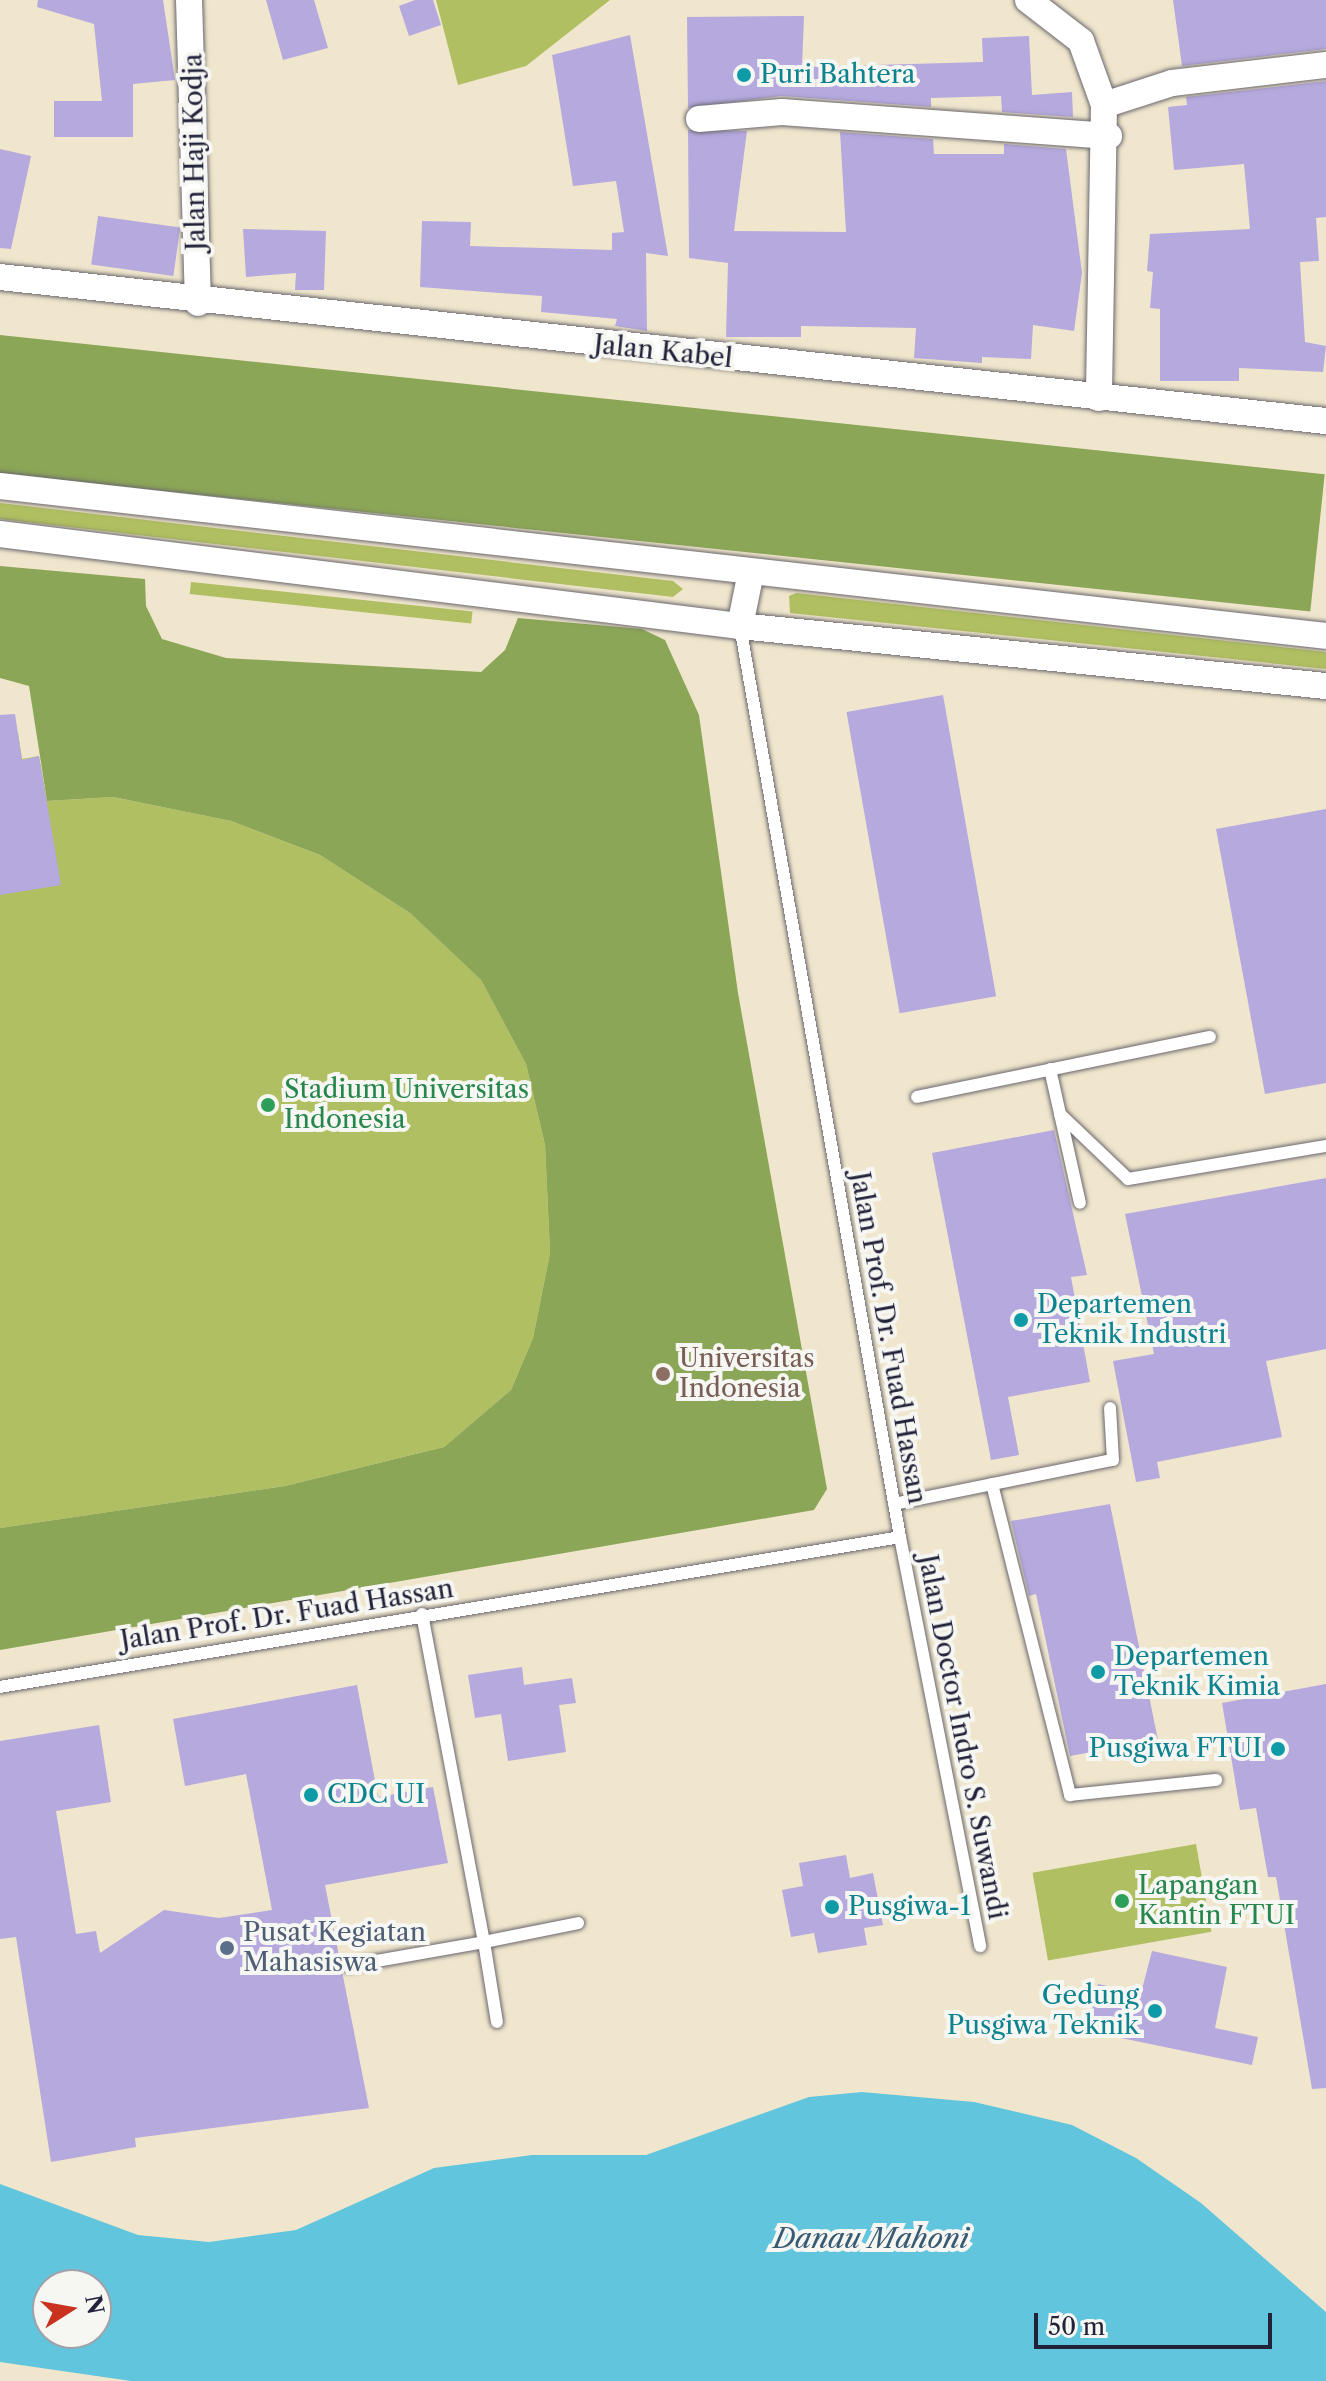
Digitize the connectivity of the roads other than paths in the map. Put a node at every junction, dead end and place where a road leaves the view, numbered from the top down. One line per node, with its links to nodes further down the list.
1 (189, 0): 8 (street, Jalan Haji Kodja)
2 (1037, 1): 4 (street)
3 (1326, 65): 4 (street)
4 (1104, 105): 6 (street)
5 (699, 119): 6 (street)
6 (1109, 136): 9 (street)
7 (0, 277): 8 (street, Jalan Kabel)
8 (198, 303): 9 (street, Jalan Kabel)
9 (1099, 398): 10 (street, Jalan Kabel)
10 (1326, 421)
11 (0, 486): 13 (street)
12 (0, 534): 14 (street)
13 (751, 572): 14 (street); 15 (street)
14 (740, 626): 16 (street); 25 (lane, Jalan Prof. Dr. Fuad Hassan)
15 (1326, 636)
16 (1326, 686)
17 (1210, 1037): 18 (lane)
18 (1050, 1069): 19 (lane); 20 (lane)
19 (917, 1097)
20 (1060, 1114): 21 (lane); 22 (lane)
21 (1326, 1146)
22 (1080, 1203)
23 (1110, 1408): 24 (lane)
24 (992, 1484): 25 (lane); 29 (lane)
25 (894, 1504): 26 (lane, Jalan Prof. Dr. Fuad Hassan)
26 (900, 1537): 27 (lane, Jalan Prof. Dr. Fuad Hassan); 32 (lane, Jalan Doctor Indro S. Suwandi)
27 (422, 1614): 28 (lane, Jalan Prof. Dr. Fuad Hassan); 31 (lane)
28 (0, 1687)
29 (1216, 1780)
30 (578, 1923): 31 (lane)
31 (484, 1942): 33 (lane); 34 (lane)
32 (980, 1946)
33 (348, 1966)
34 (497, 2022)

